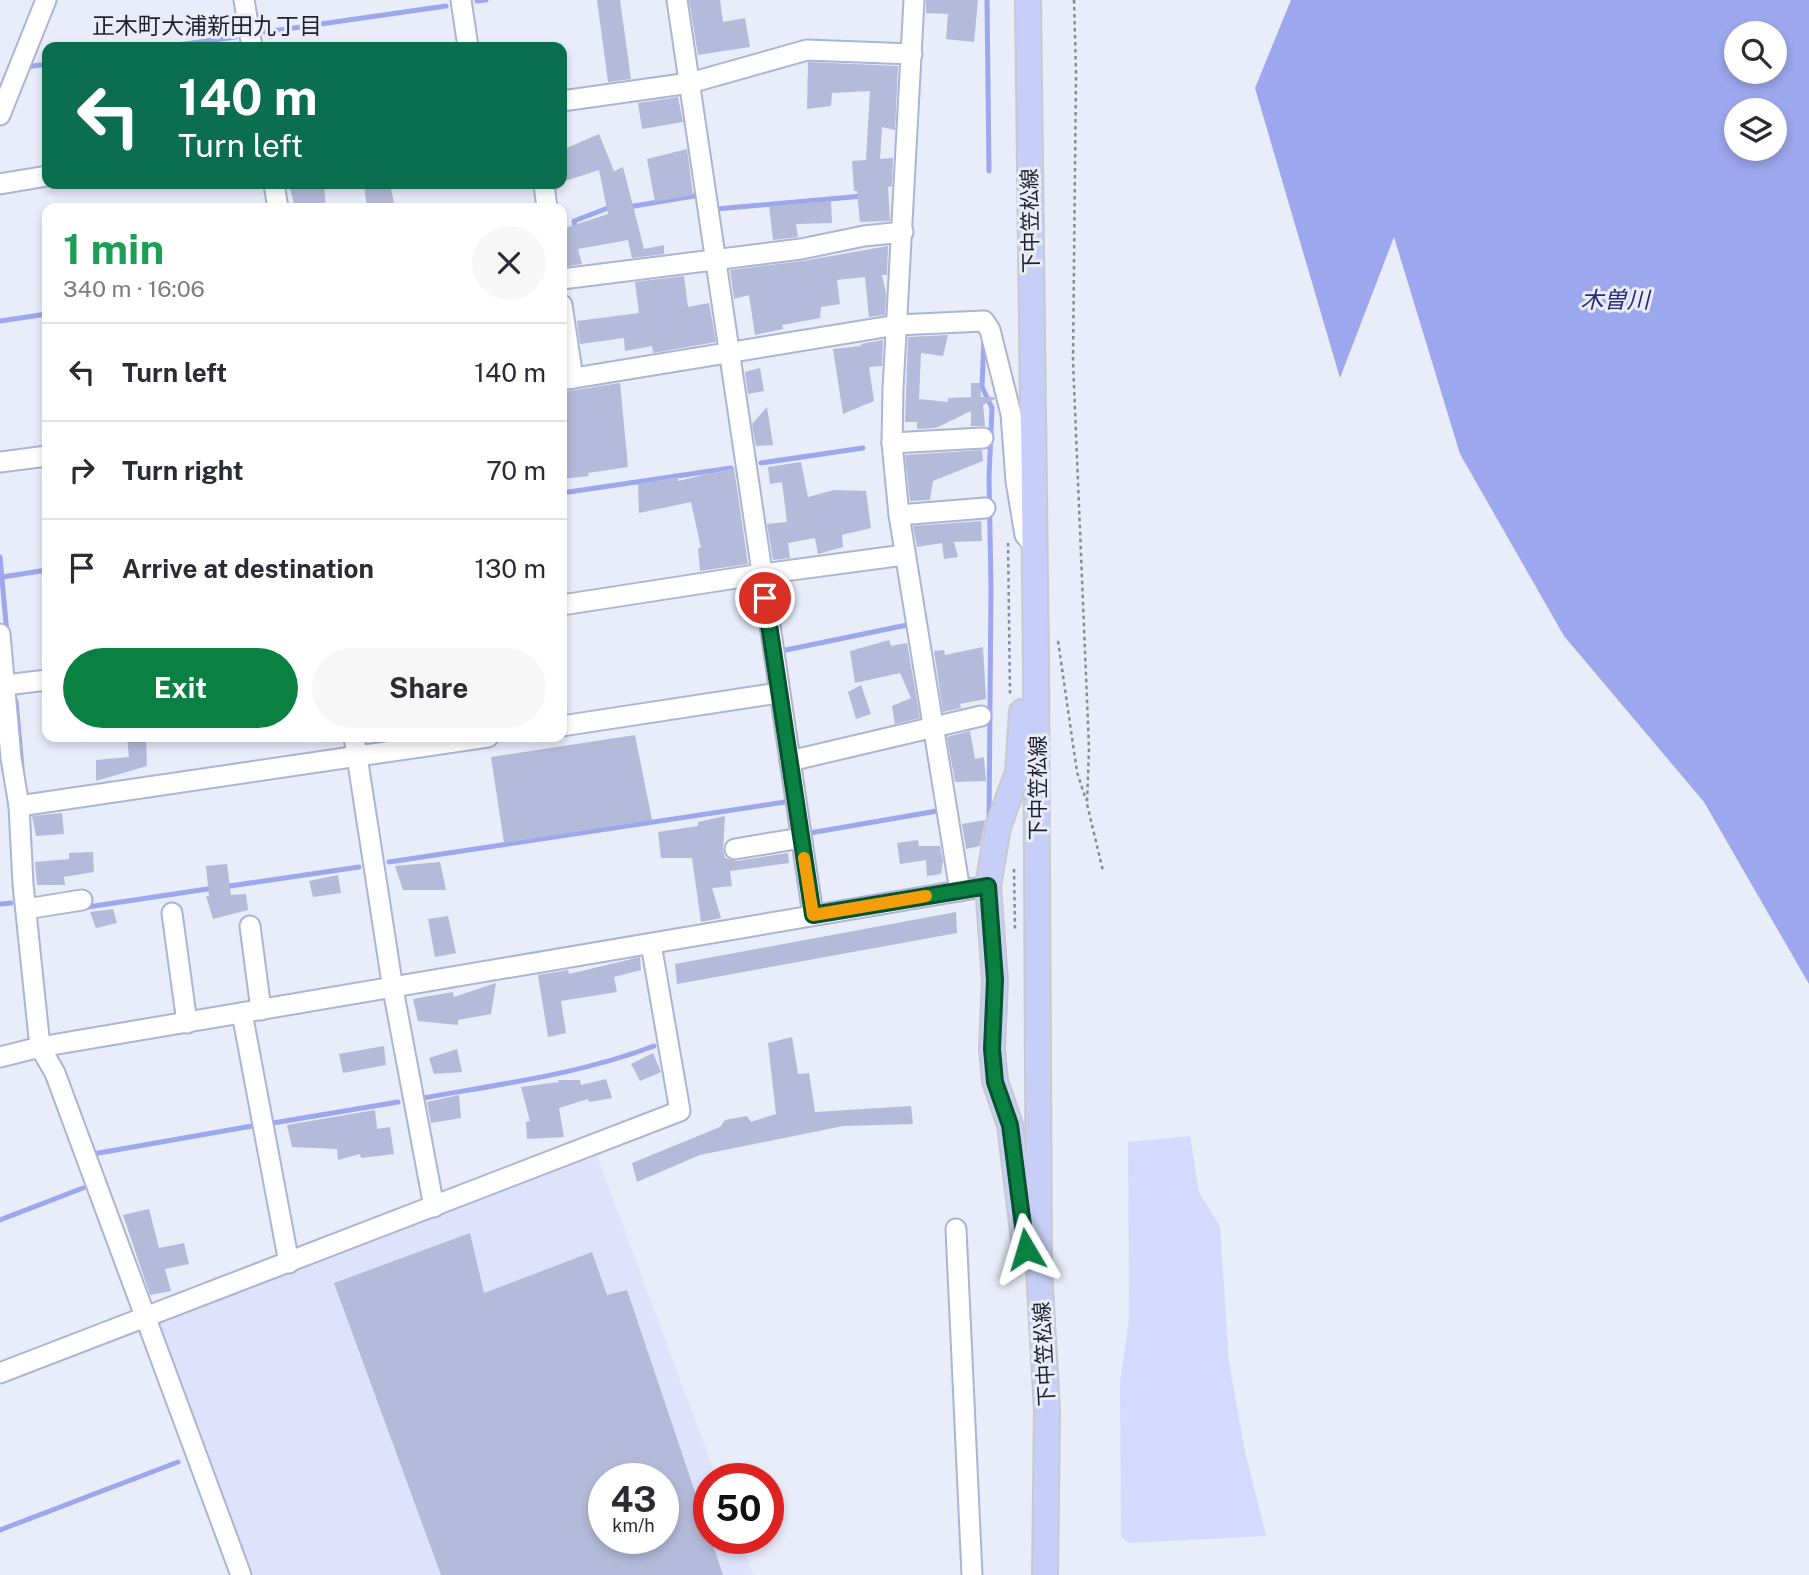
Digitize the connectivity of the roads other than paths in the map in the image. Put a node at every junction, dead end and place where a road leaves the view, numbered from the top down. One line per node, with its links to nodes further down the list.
1 (46, 0): 12 (street)
2 (244, 0): 7 (street)
3 (461, 0): 8 (street)
4 (677, 0): 10 (street)
5 (915, 0): 9 (street)
6 (1028, 0): 27 (main road, 下中笠松線)
7 (251, 42)
8 (467, 42)
9 (912, 54): 10 (street); 15 (street)
10 (690, 83): 11 (street); 16 (street)
11 (567, 100)
12 (0, 114)
13 (42, 177): 14 (street)
14 (0, 184)
15 (903, 232): 16 (street); 18 (street)
16 (716, 258): 17 (street); 19 (street)
17 (567, 278)
18 (897, 326): 19 (street); 22 (street); 27 (street)
19 (730, 354): 20 (street); 29 (street)
20 (567, 379)
21 (983, 438): 22 (street)
22 (892, 443): 26 (street)
23 (42, 457): 24 (street)
24 (0, 462)
25 (985, 508): 26 (street)
26 (899, 515): 28 (street)
27 (1033, 544): 32 (main road, 下中笠松線)
28 (904, 555): 29 (street); 38 (street)
29 (762, 574): 30 (street); 35 (street)
30 (567, 604)
31 (0, 634): 34 (street)
32 (1036, 662): 46 (main road); 62 (main road, 下中笠松線)
33 (42, 681): 34 (street)
34 (6, 685): 41 (street)
35 (778, 694): 37 (street); 42 (street)
36 (981, 716): 38 (street)
37 (567, 725)
38 (933, 728): 42 (street); 47 (street)
39 (414, 742): 40 (street)
40 (355, 746): 43 (street); 54 (street)
41 (5, 759): 43 (street)
42 (790, 761): 44 (street)
43 (19, 806): 49 (street)
44 (801, 838): 45 (street); 51 (street)
45 (735, 849)
46 (988, 886): 47 (street); 62 (main road)
47 (960, 891): 51 (street)
48 (82, 900): 49 (street)
49 (26, 909): 57 (street)
50 (172, 914): 56 (street)
51 (813, 915): 53 (street)
52 (250, 926): 55 (street)
53 (651, 944): 54 (street); 59 (street)
54 (393, 989): 55 (street); 59 (street)
55 (252, 1011): 56 (street); 61 (street)
56 (187, 1023): 57 (street)
57 (40, 1047): 58 (street); 63 (street)
58 (0, 1057)
59 (434, 1207): 61 (street)
60 (956, 1229): 66 (street)
61 (289, 1263): 63 (street)
62 (1039, 1270): 67 (main road, 下中笠松線)
63 (146, 1316): 64 (street); 65 (street)
64 (0, 1373)
65 (241, 1575)
66 (972, 1575)
67 (1045, 1575)

